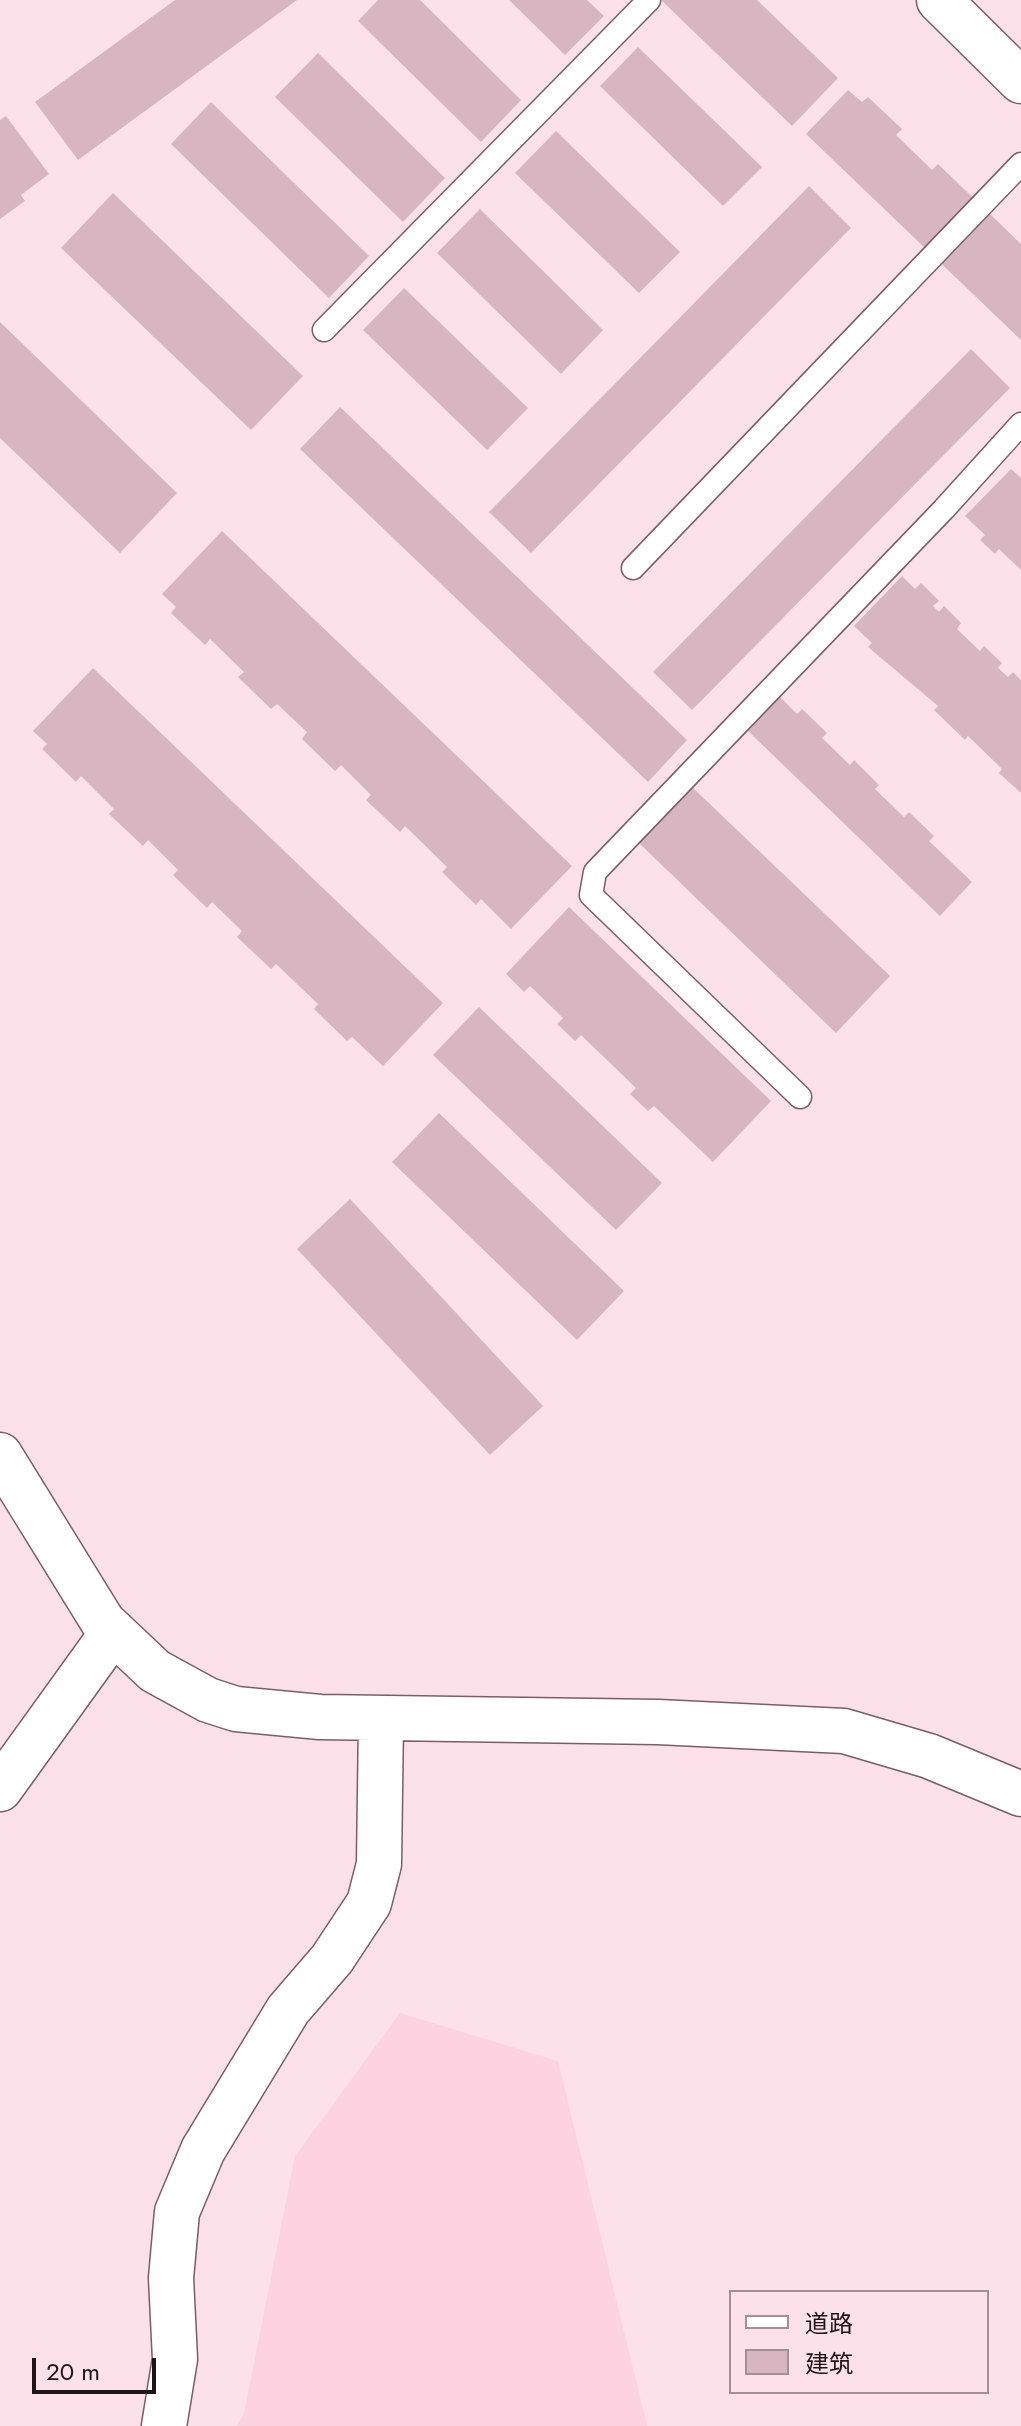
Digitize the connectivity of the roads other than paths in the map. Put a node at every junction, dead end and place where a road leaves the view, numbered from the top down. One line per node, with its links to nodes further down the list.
1 (649, 0): 5 (lane)
2 (939, 0): 3 (street)
3 (1021, 81)
4 (1021, 164): 7 (lane)
5 (324, 330)
6 (1021, 424): 8 (lane)
7 (633, 568)
8 (800, 1097)
9 (0, 1455): 10 (street)
10 (113, 1632): 11 (street); 12 (street)
11 (381, 1719): 13 (street); 14 (street)
12 (0, 1789)
13 (1021, 1794)
14 (164, 2426)

